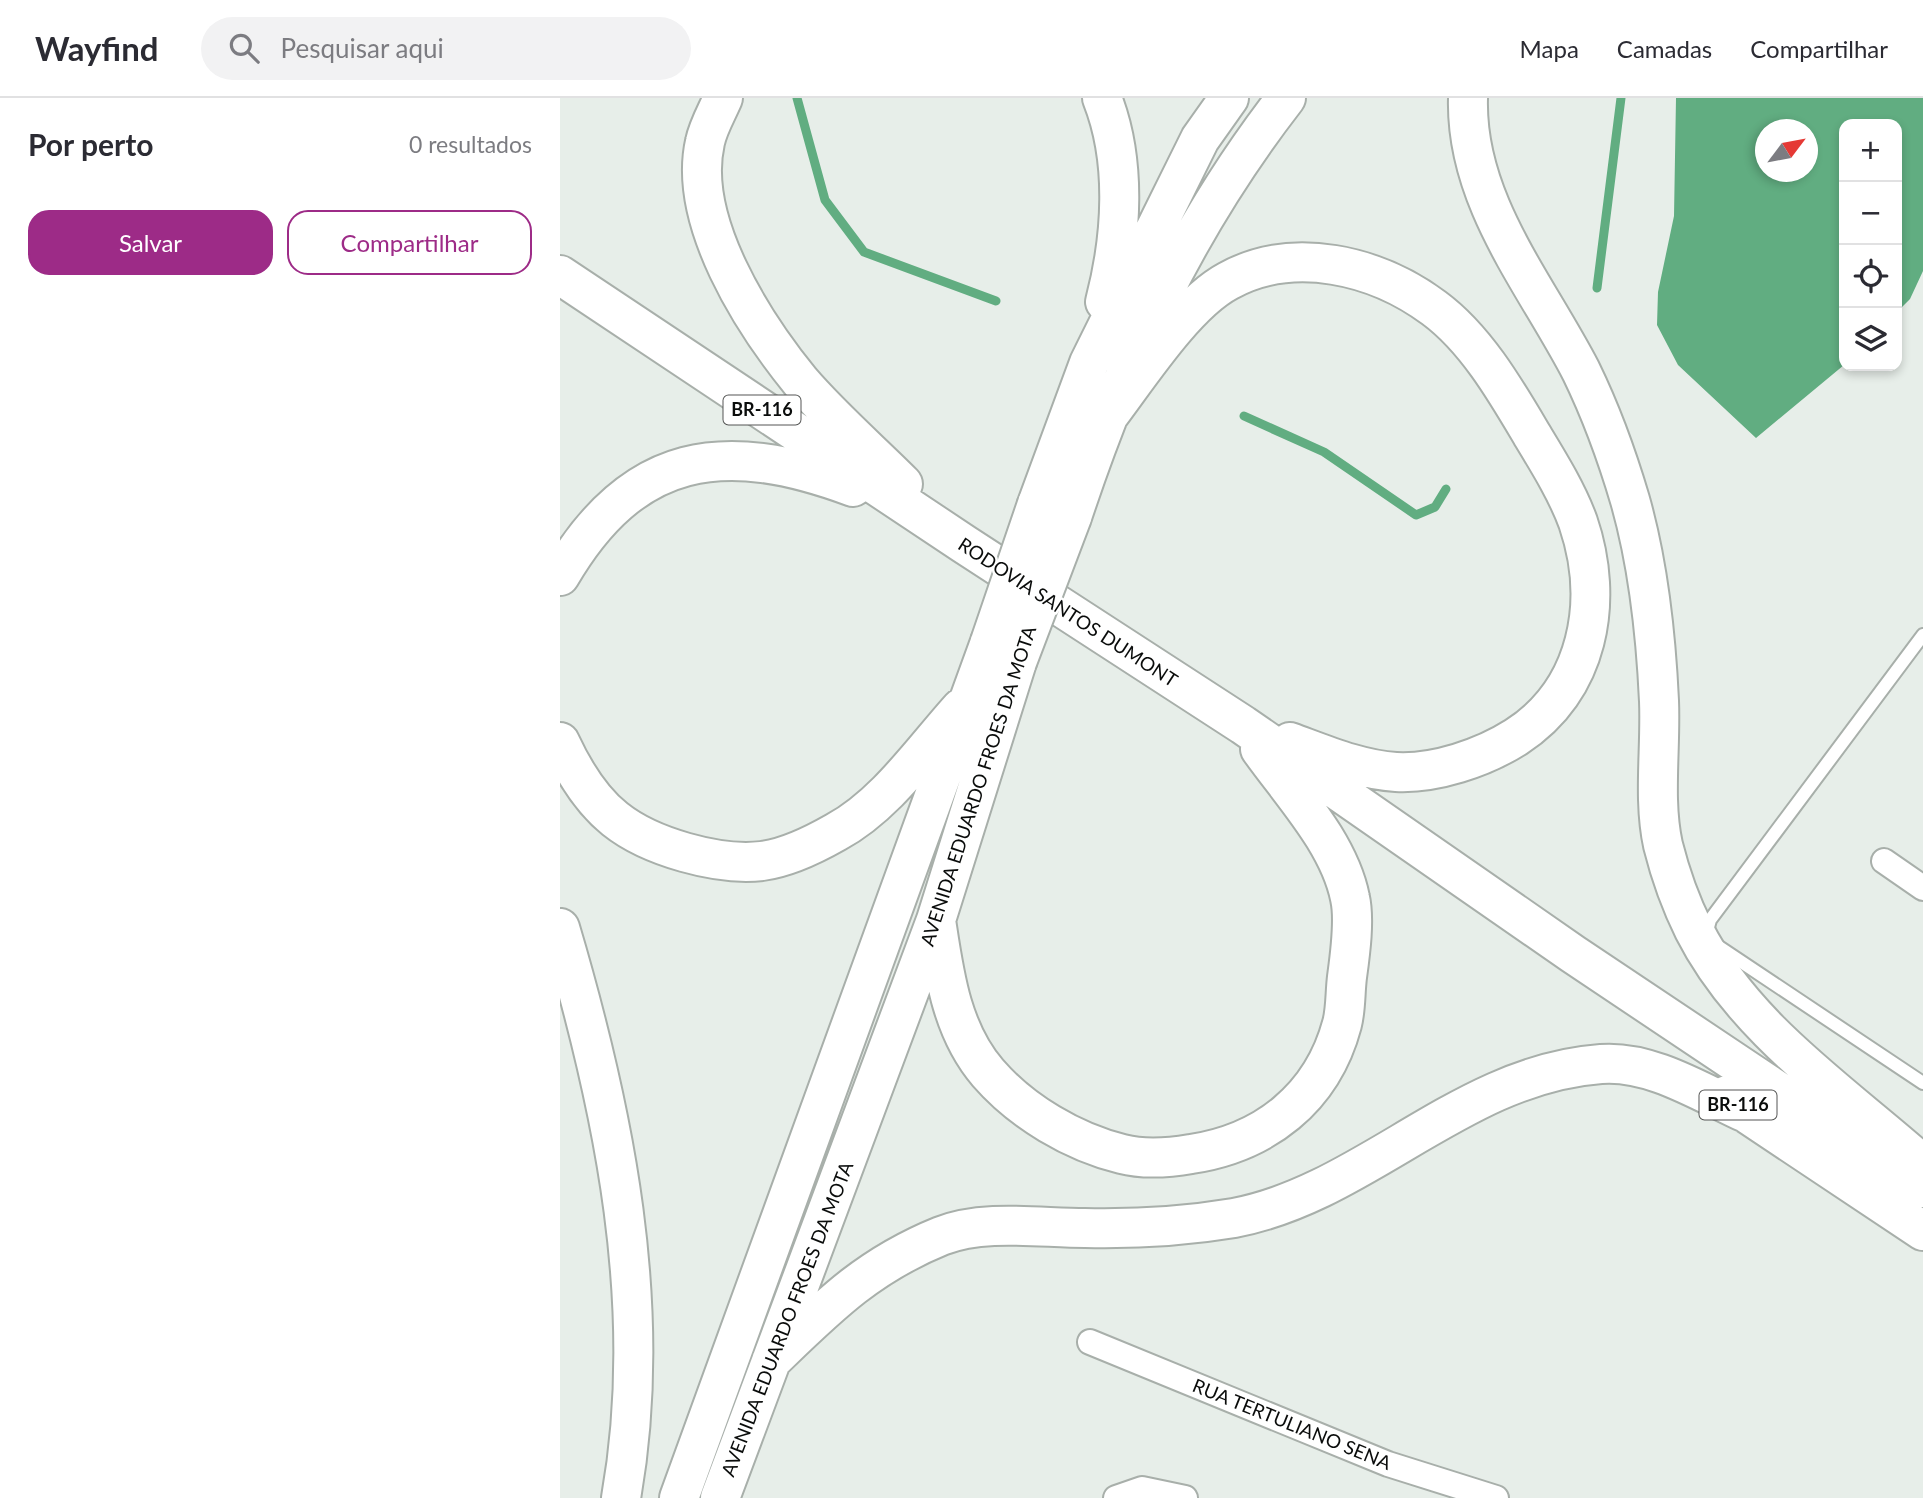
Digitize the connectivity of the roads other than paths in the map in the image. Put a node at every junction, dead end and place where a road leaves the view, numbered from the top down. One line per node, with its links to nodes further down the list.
1 (723, 98): 10 (highway)
2 (1102, 98): 7 (highway)
3 (1229, 98): 7 (highway, AVENIDA EDUARDO FROES DA MOTA)
4 (1286, 98): 8 (highway, AVENIDA EDUARDO FROES DA MOTA)
5 (1468, 98): 24 (highway)
6 (560, 275): 10 (highway, RODOVIA SANTOS DUMONT / BR-116)
7 (1089, 363): 9 (highway, AVENIDA EDUARDO FROES DA MOTA)
8 (1103, 423): 9 (highway, AVENIDA EDUARDO FROES DA MOTA); 15 (highway)
9 (1055, 511): 13 (highway, AVENIDA EDUARDO FROES DA MOTA, bridge)
10 (964, 544): 11 (highway); 15 (highway, RODOVIA SANTOS DUMONT / BR-116)
11 (560, 576)
12 (1923, 635): 22 (lane)
13 (1003, 652): 14 (highway, AVENIDA EDUARDO FROES DA MOTA); 19 (highway, AVENIDA EDUARDO FROES DA MOTA)
14 (974, 694): 16 (highway); 30 (highway, AVENIDA EDUARDO FROES DA MOTA)
15 (1242, 725): 19 (highway); 21 (highway, RODOVIA SANTOS DUMONT / BR-116)
16 (560, 742)
17 (1884, 861): 18 (street)
18 (1923, 888)
19 (936, 920): 28 (highway, AVENIDA EDUARDO FROES DA MOTA)
20 (560, 928): 29 (highway)
21 (1573, 954): 23 (highway, BR-116); 25 (highway)
22 (1923, 1083)
23 (1746, 1113): 26 (highway, BR-116); 28 (highway)
24 (1923, 1165)
25 (1923, 1188)
26 (1923, 1231)
27 (1090, 1342): 34 (street, RUA TERTULIANO SENA)
28 (771, 1361): 31 (highway, AVENIDA EDUARDO FROES DA MOTA)
29 (621, 1498)
30 (679, 1498)
31 (720, 1498)
32 (1116, 1498): 33 (street)
33 (1185, 1498)
34 (1496, 1498)

